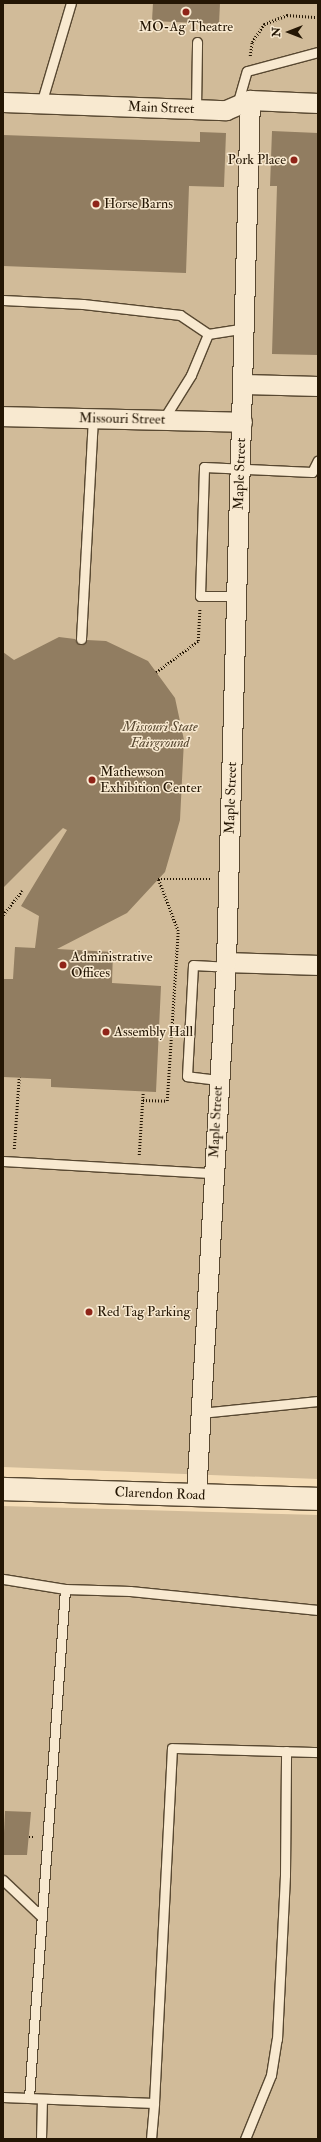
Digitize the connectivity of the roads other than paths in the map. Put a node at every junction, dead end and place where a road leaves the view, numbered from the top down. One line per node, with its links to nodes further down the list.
1 (71, 3): 7 (lane)
2 (197, 42): 8 (lane)
3 (318, 52): 5 (lane)
4 (3, 102): 7 (street, Main Street)
5 (244, 102): 6 (street, Main Street); 8 (street, Main Street); 10 (street, Maple Street)
6 (318, 103)
7 (41, 104): 8 (street, Main Street)
8 (196, 109)
9 (3, 300): 11 (lane)
10 (245, 328): 11 (lane); 12 (street, Maple Street)
11 (208, 334): 16 (lane)
12 (244, 384): 13 (street); 17 (street, Maple Street)
13 (318, 386)
14 (93, 419): 15 (street, Missouri Street); 16 (street, Missouri Street); 21 (lane)
15 (5, 420)
16 (163, 420): 17 (street, Missouri Street)
17 (242, 422): 19 (street, Maple Street)
18 (318, 460): 19 (lane)
19 (241, 467): 20 (street, Maple Street); 20 (lane)
20 (237, 596): 22 (street, Maple Street)
21 (82, 639)
22 (226, 965): 23 (street); 24 (street, Maple Street); 24 (lane)
23 (318, 965)
24 (218, 1080): 26 (street, Maple Street)
25 (8, 1161): 26 (lane)
26 (214, 1173): 28 (street, Maple Street)
27 (318, 1401): 28 (lane)
28 (200, 1413): 30 (street, Maple Street)
29 (3, 1489): 30 (street, Clarendon Road)
30 (196, 1496): 31 (street, Clarendon Road)
31 (318, 1499)
32 (3, 1580): 33 (lane)
33 (65, 1589): 34 (lane); 38 (lane)
34 (318, 1610)
35 (286, 1751): 36 (lane); 42 (lane); 45 (lane)
36 (318, 1752)
37 (3, 1880): 38 (lane)
38 (40, 1916): 40 (lane)
39 (3, 2097): 40 (lane)
40 (29, 2098): 41 (lane)
41 (42, 2099): 42 (lane); 43 (lane)
42 (154, 2103): 44 (lane)
43 (41, 2139)
44 (151, 2139)
45 (245, 2139)

